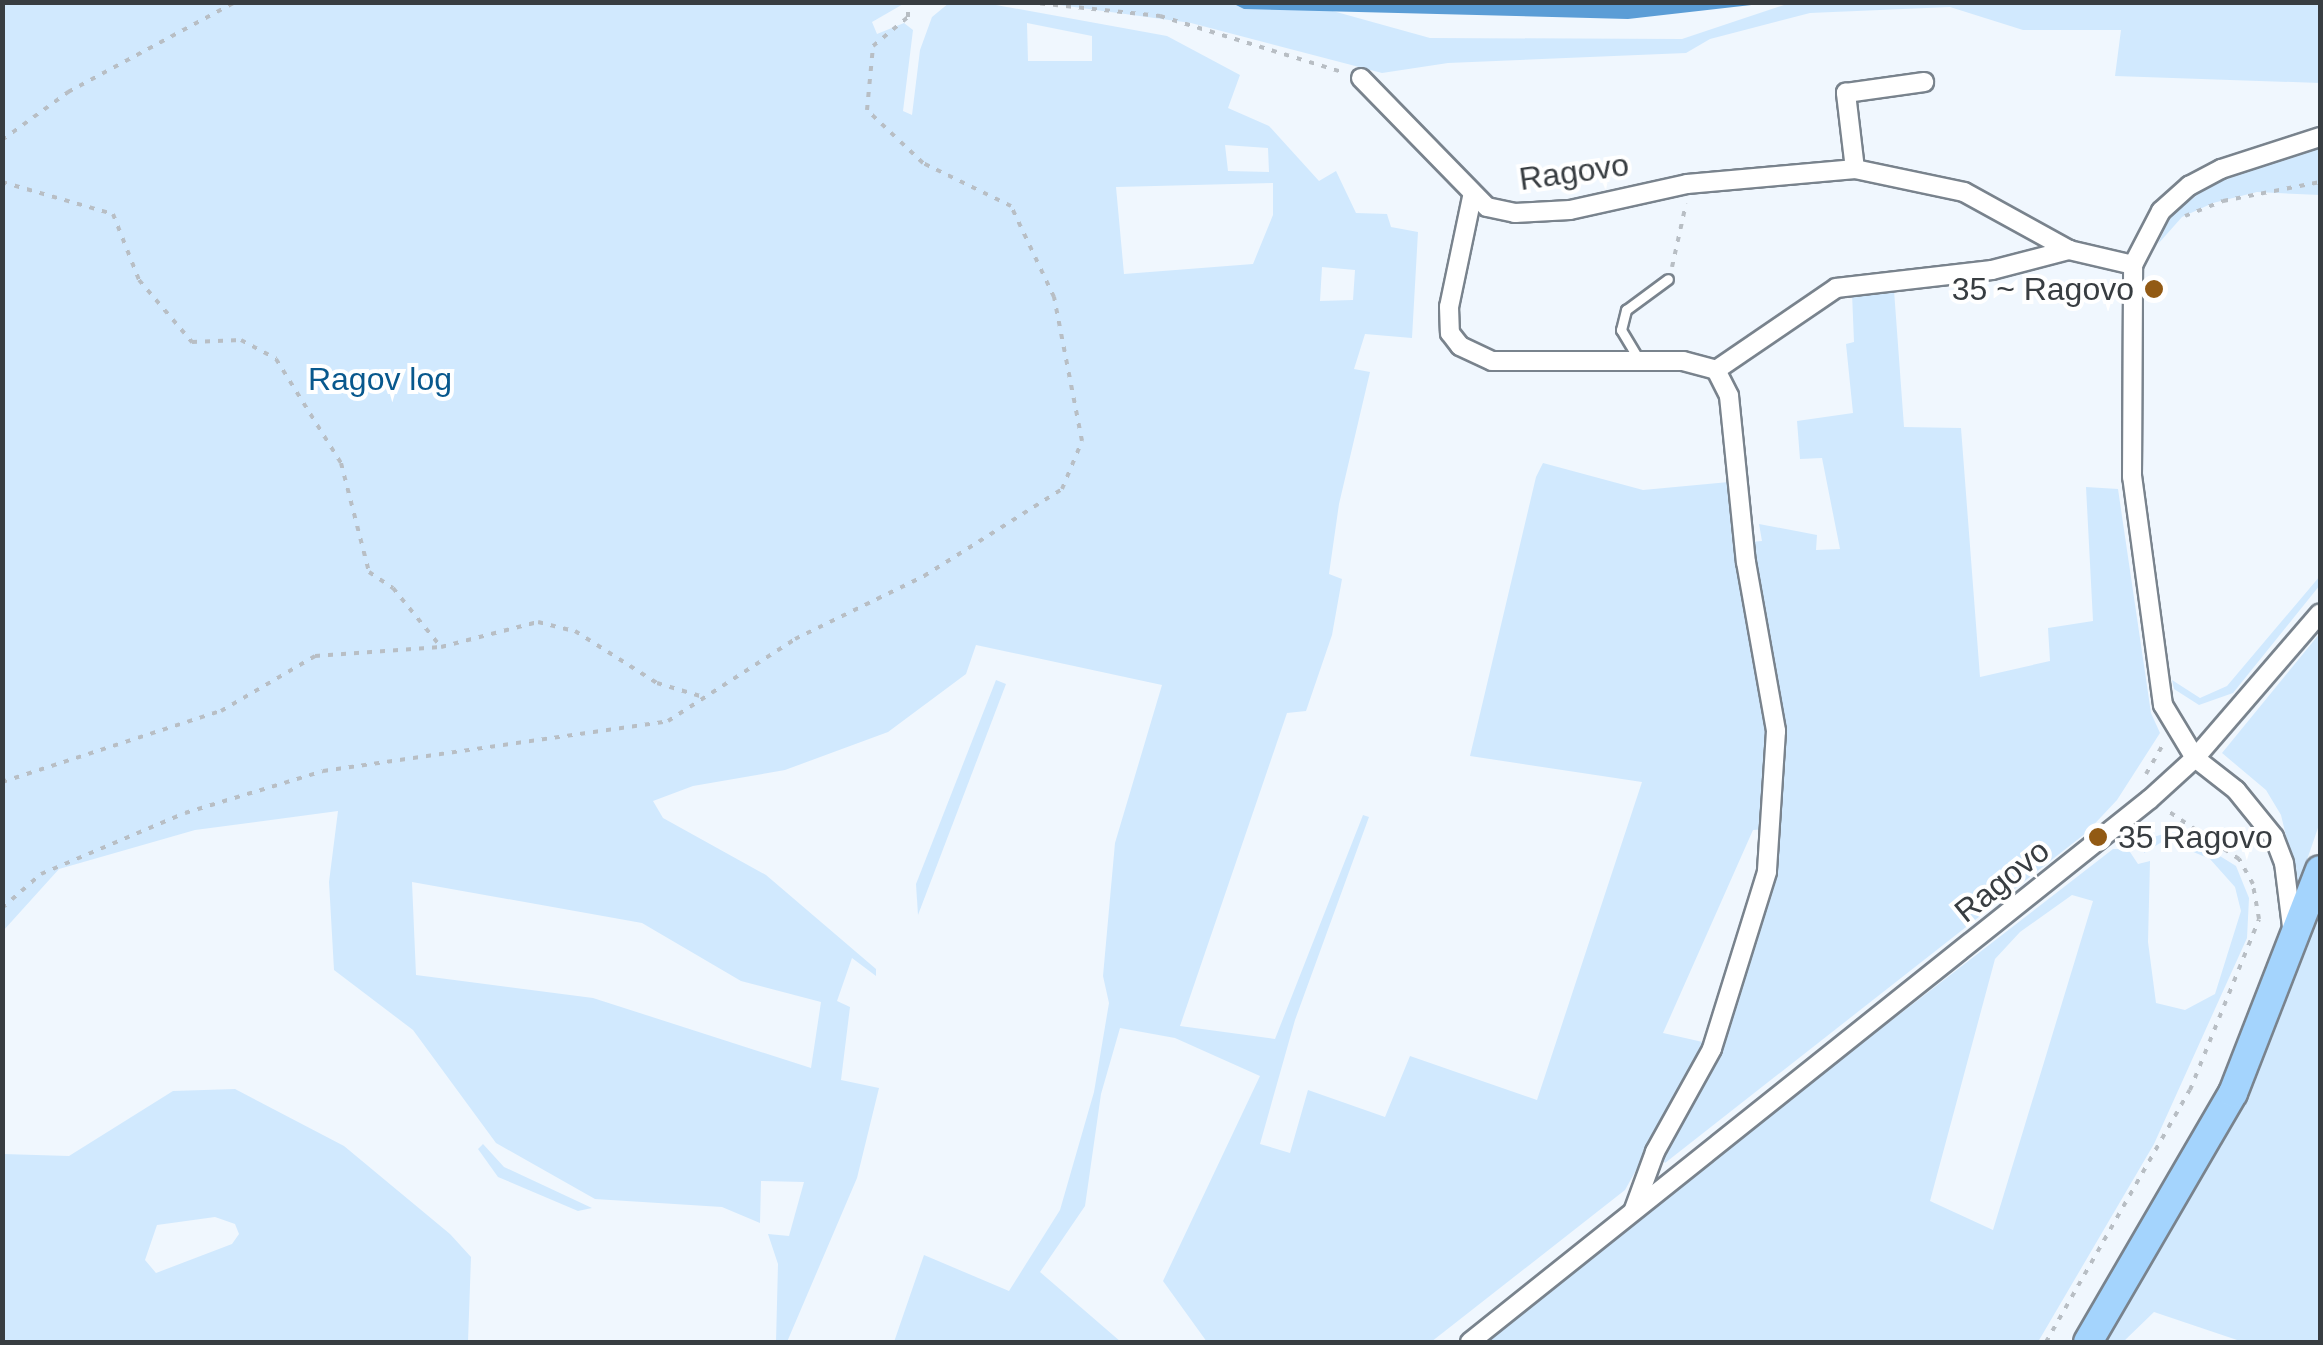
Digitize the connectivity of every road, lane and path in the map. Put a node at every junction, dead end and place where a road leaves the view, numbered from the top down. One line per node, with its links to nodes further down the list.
1 (234, 2): 7 (path)
2 (908, 2): 21 (path)
3 (1027, 2): 4 (path)
4 (1361, 78): 12 (street, Ragovo)
5 (1924, 82): 8 (street)
6 (2320, 136): 15 (street)
7 (2, 140)
8 (1855, 169): 11 (street, Ragovo); 14 (street, Ragovo)
9 (2, 182): 20 (path)
10 (2320, 182): 13 (path)
11 (1686, 184): 12 (street, Ragovo); 16 (path)
12 (1472, 197): 17 (street)
13 (2176, 222)
14 (2068, 250): 15 (street, Ragovo); 18 (street, Ragovo)
15 (2133, 265): 22 (street)
16 (1668, 280): 17 (lane)
17 (1638, 358): 18 (street)
18 (1716, 370): 28 (street)
19 (2320, 613): 22 (street, Ragovo)
20 (441, 647): 21 (path); 23 (path)
21 (702, 697): 26 (path)
22 (2196, 758): 24 (street, Ragovo); 27 (street)
23 (2, 782)
24 (2150, 799): 28 (street, Ragovo); 30 (path)
25 (2320, 870): 27 (main road)
26 (2, 908)
27 (2294, 944): 31 (main road)
28 (1634, 1208): 29 (street, Ragovo)
29 (1470, 1342)
30 (2046, 1342)
31 (2088, 1342)

